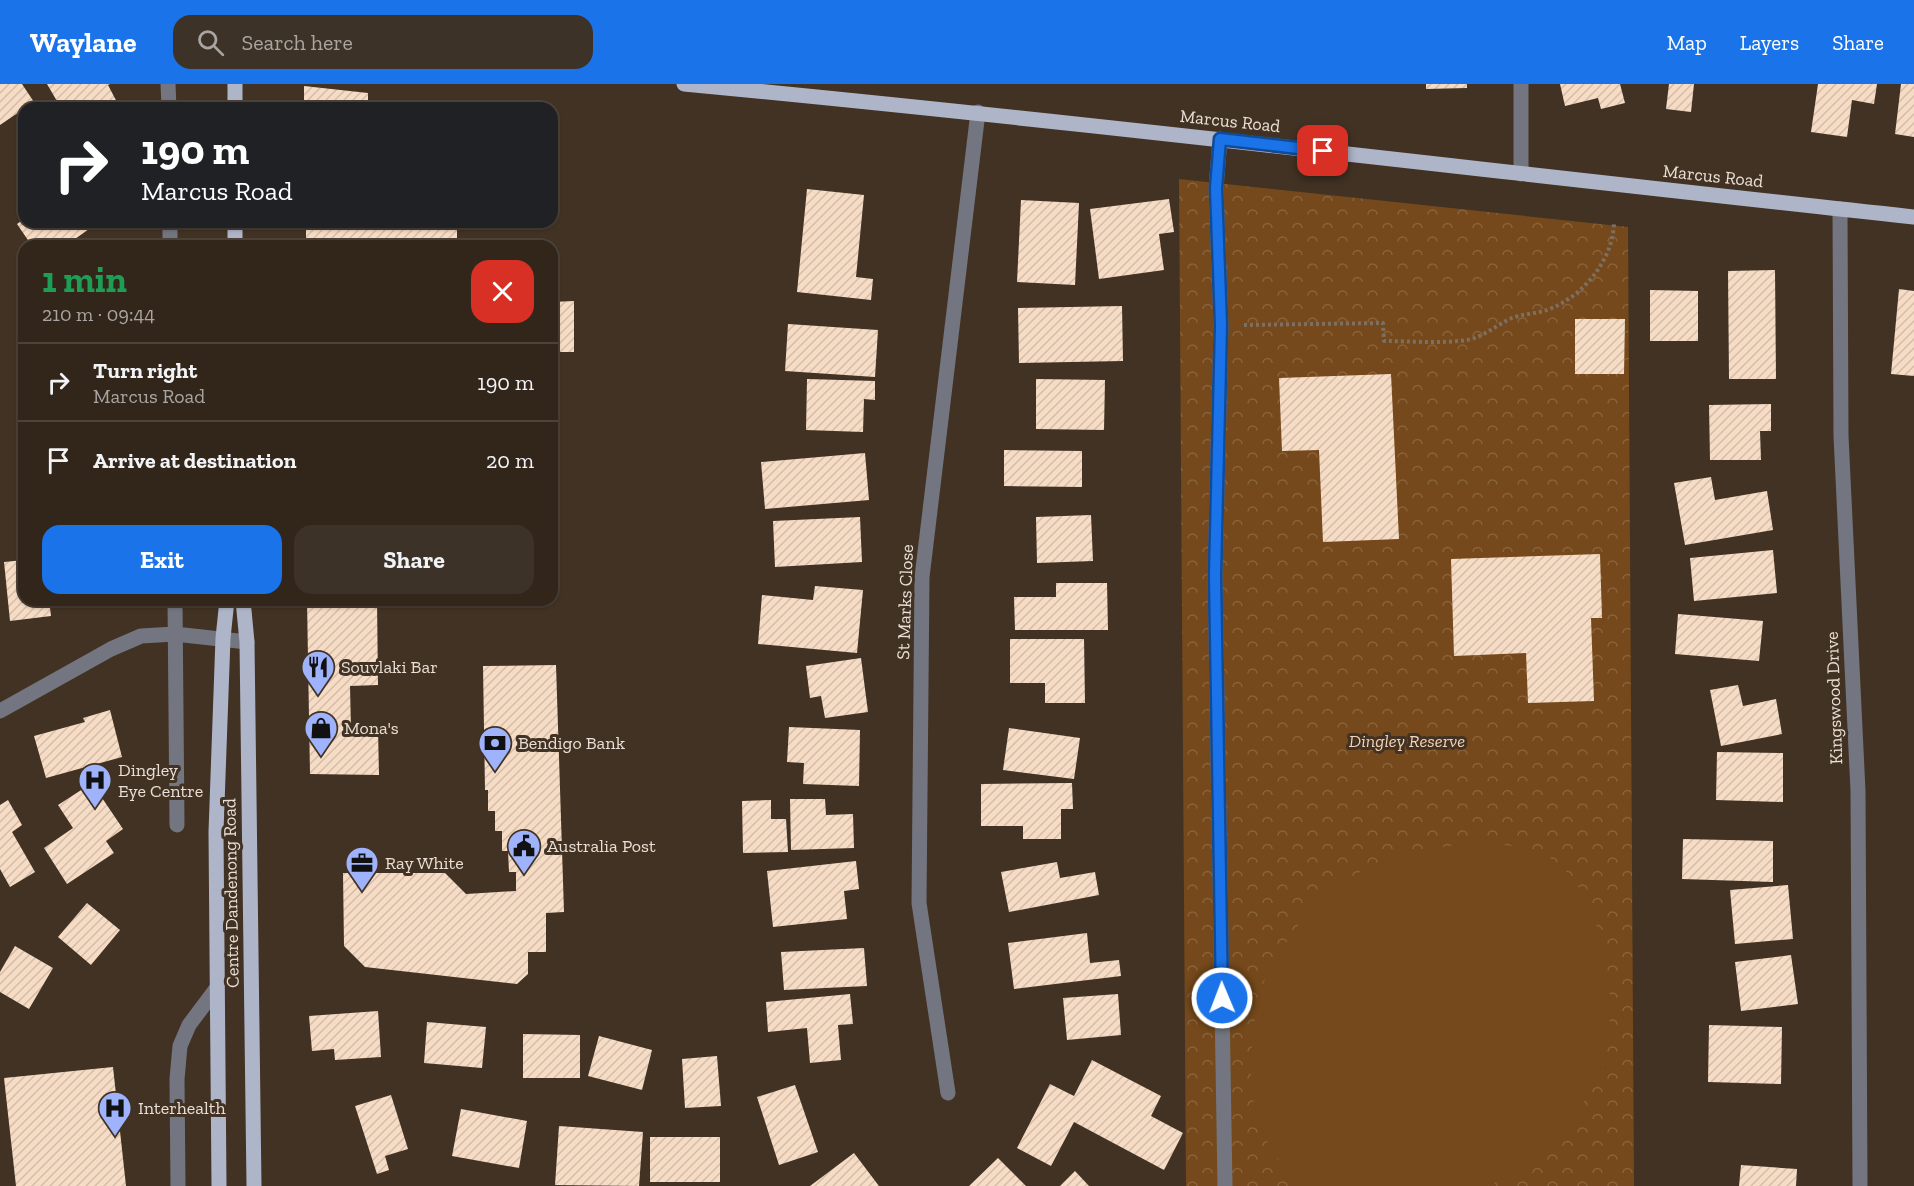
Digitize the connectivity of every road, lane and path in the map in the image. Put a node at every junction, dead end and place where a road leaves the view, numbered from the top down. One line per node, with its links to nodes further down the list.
1 (168, 84): 5 (street)
2 (235, 84): 6 (main road)
3 (684, 84): 7 (main road, Marcus Road)
4 (1521, 84): 9 (street)
5 (169, 102)
6 (235, 102)
7 (978, 112): 8 (main road, Marcus Road); 23 (street, St Marks Close)
8 (1220, 139): 9 (main road, Marcus Road); 13 (street)
9 (1521, 174): 10 (main road, Marcus Road)
10 (1840, 209): 11 (main road, Marcus Road); 28 (street, Kingswood Drive)
11 (1914, 217)
12 (1614, 223): 13 (path)
13 (1221, 325): 27 (street)
14 (175, 606): 17 (street)
15 (226, 606): 18 (main road, Centre Dandenong Road)
16 (244, 606): 19 (main road, Centre Dandenong Road)
17 (175, 634): 18 (street); 20 (street); 21 (street)
18 (223, 638): 19 (street); 22 (main road, Centre Dandenong Road)
19 (247, 642): 26 (main road, Centre Dandenong Road)
20 (0, 711)
21 (177, 825)
22 (216, 989): 24 (street, Centre Dandenong Road); 25 (main road, Centre Dandenong Road)
23 (948, 1093)
24 (178, 1186)
25 (219, 1186)
26 (254, 1186)
27 (1225, 1186)
28 (1860, 1186)

